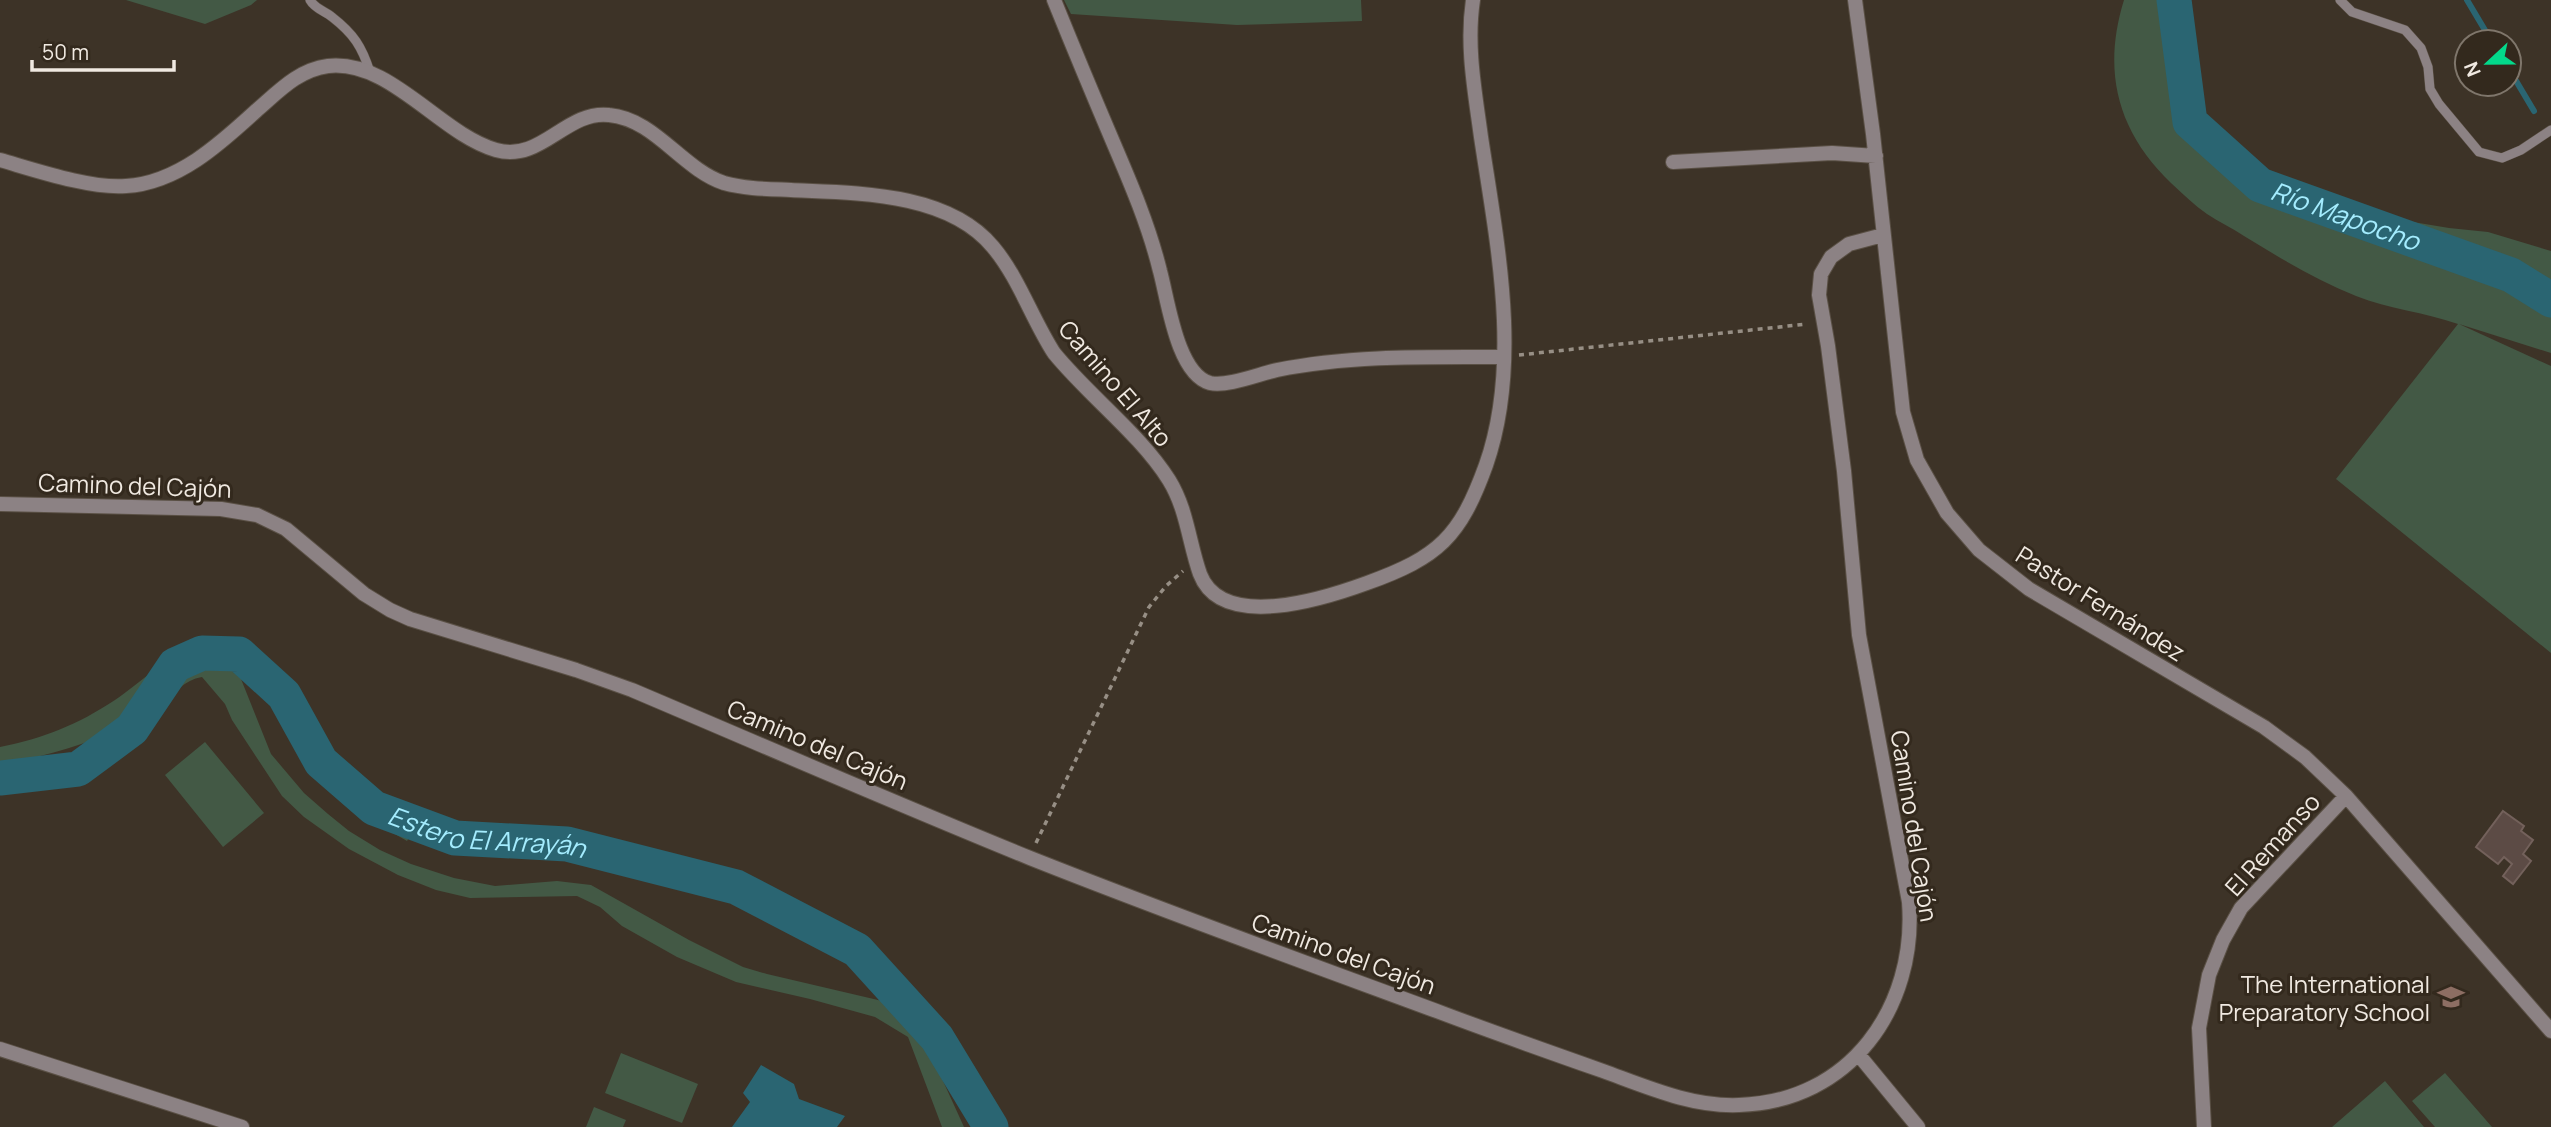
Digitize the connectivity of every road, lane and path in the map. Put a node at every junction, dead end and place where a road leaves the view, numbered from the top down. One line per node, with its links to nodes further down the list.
1 (310, 0): 6 (lane)
2 (1054, 0): 13 (street)
3 (1473, 0): 13 (street, Camino El Alto)
4 (1855, 0): 8 (street, Pastor Fernández)
5 (2340, 0): 7 (lane)
6 (370, 72): 9 (street, Camino El Alto); 15 (street, Camino El Alto)
7 (2551, 130)
8 (1876, 156): 10 (street); 11 (street, Pastor Fernández)
9 (0, 160)
10 (1673, 162)
11 (1883, 235): 12 (street, Camino del Cajón); 16 (street, Pastor Fernández)
12 (1823, 322): 13 (path); 20 (street, Camino del Cajón)
13 (1504, 357): 15 (street, Camino El Alto)
14 (0, 504): 17 (street, Camino del Cajón)
15 (1197, 563): 17 (path)
16 (2346, 796): 18 (street, Pastor Fernández); 23 (street, El Remanso)
17 (1030, 857): 20 (street, Camino del Cajón)
18 (2551, 1031)
19 (0, 1049): 21 (street)
20 (1858, 1054): 22 (street)
21 (242, 1127)
22 (1918, 1127)
23 (2204, 1127)

